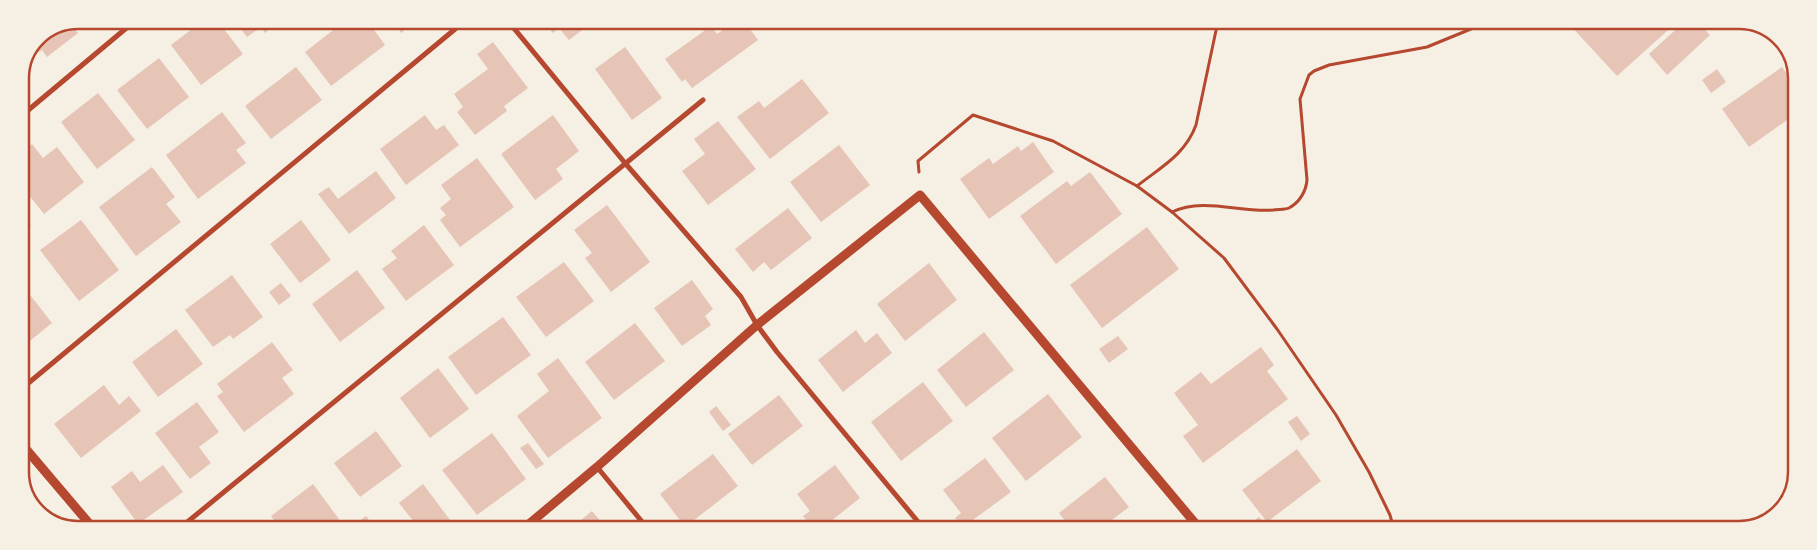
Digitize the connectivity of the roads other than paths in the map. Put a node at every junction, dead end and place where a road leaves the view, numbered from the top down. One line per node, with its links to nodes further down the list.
1 (125, 29): 5 (street)
2 (455, 29): 8 (street)
3 (515, 29): 6 (street)
4 (703, 100): 6 (street)
5 (29, 109)
6 (625, 163): 7 (street); 12 (street)
7 (757, 326): 10 (street); 15 (street); 16 (street)
8 (29, 383)
9 (29, 453): 11 (street)
10 (597, 467): 13 (street); 14 (street)
11 (87, 521)
12 (189, 521)
13 (531, 521)
14 (641, 521)
15 (917, 521)
16 (1193, 521)

